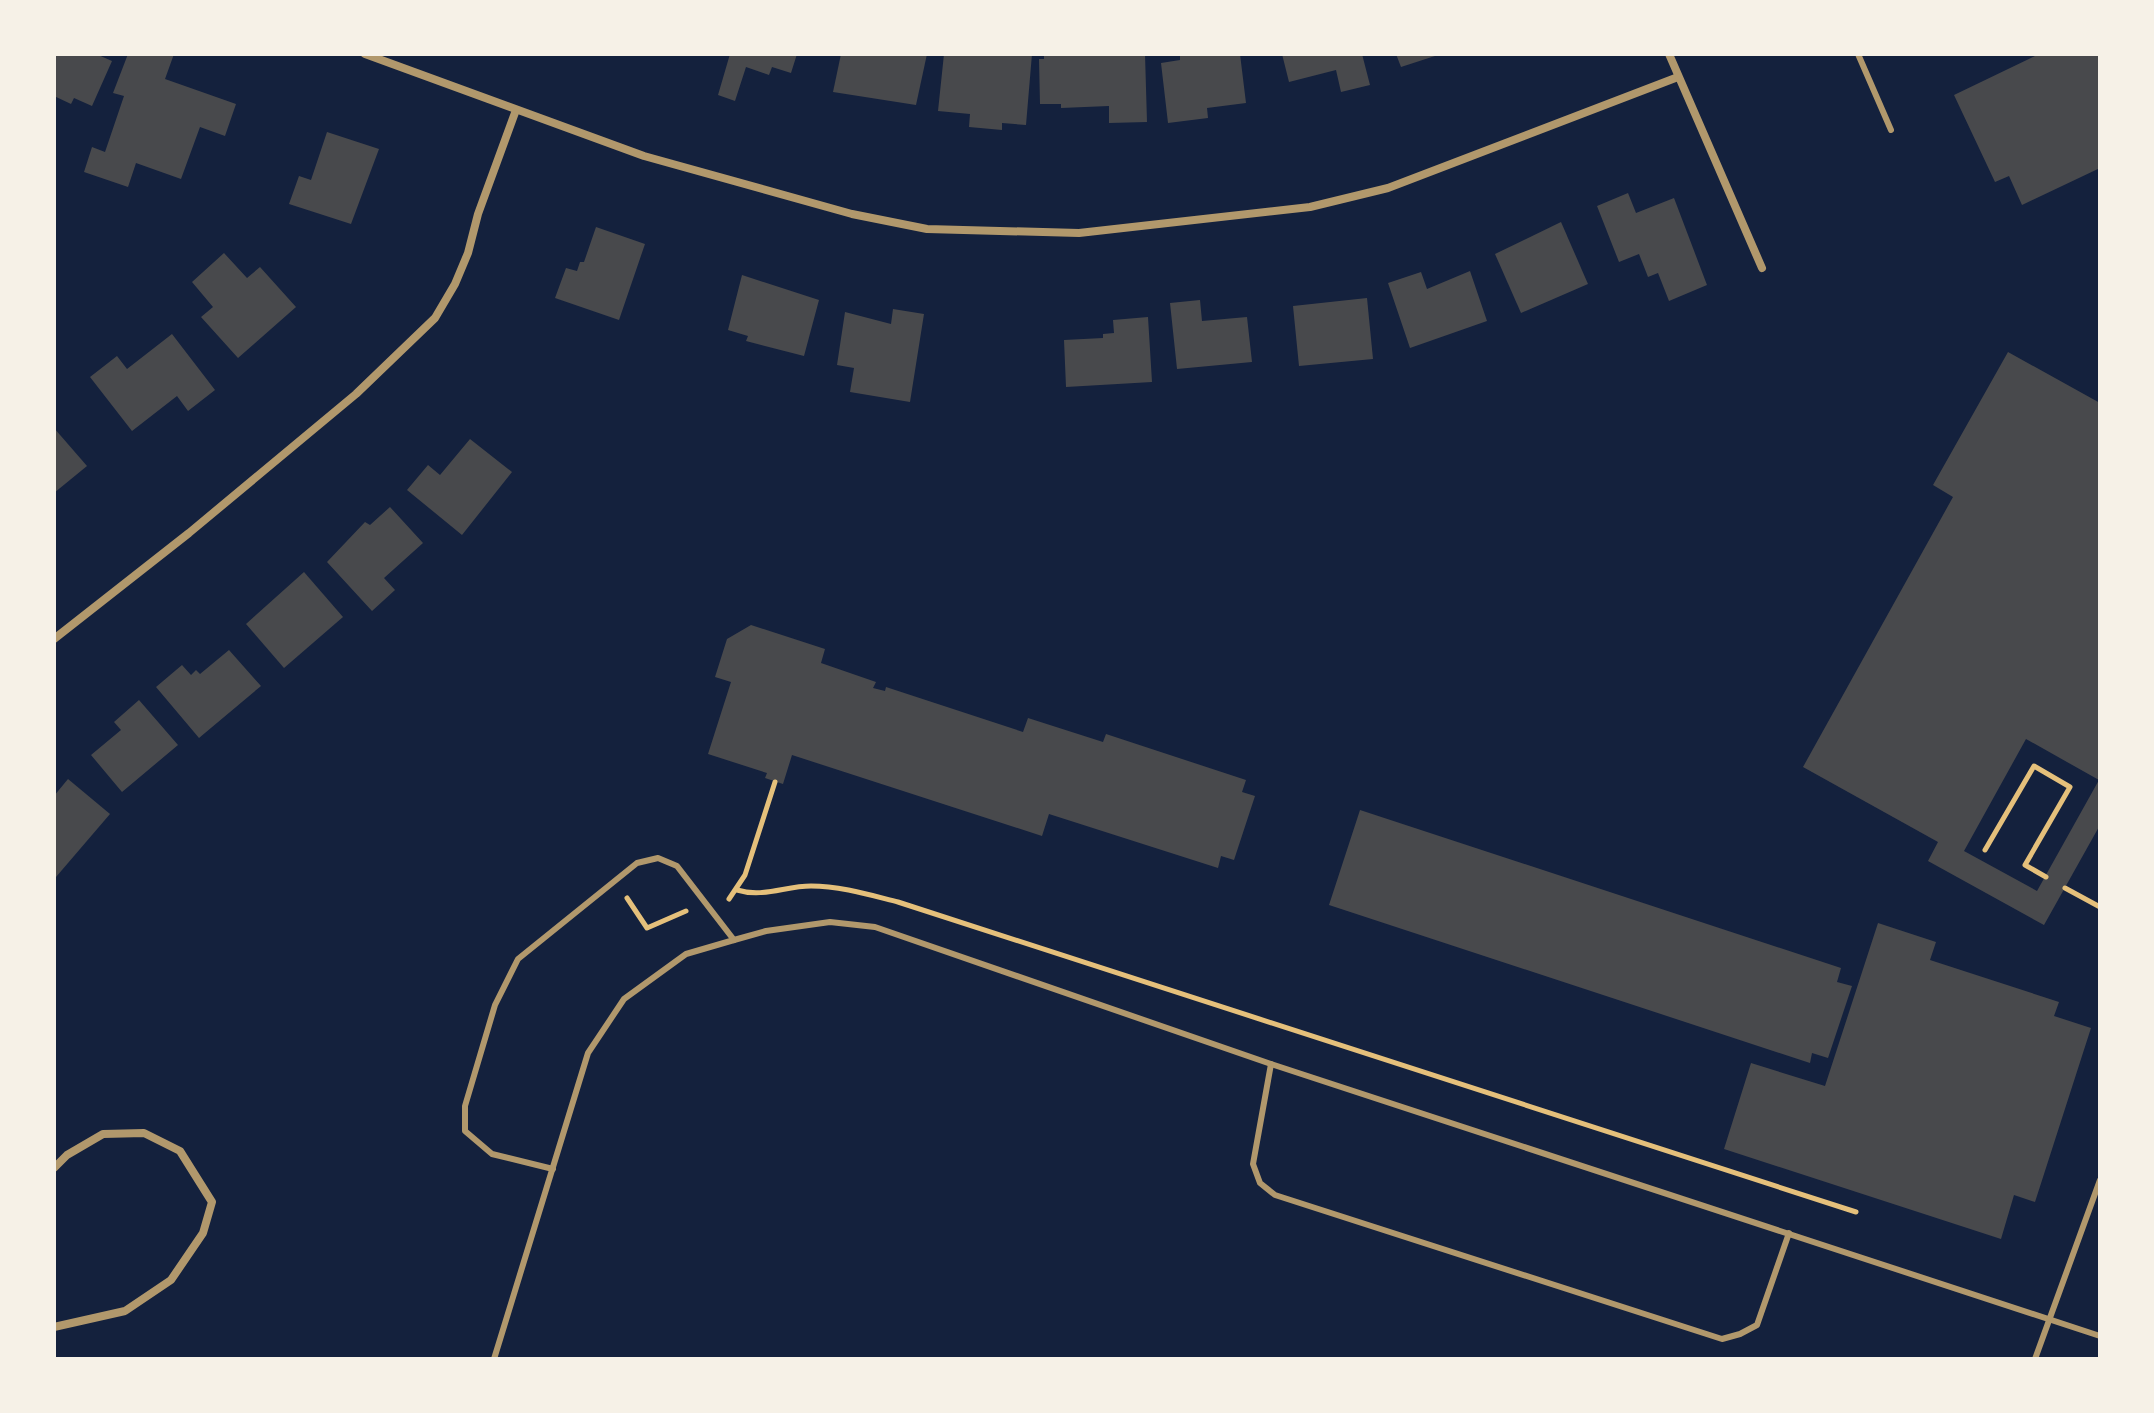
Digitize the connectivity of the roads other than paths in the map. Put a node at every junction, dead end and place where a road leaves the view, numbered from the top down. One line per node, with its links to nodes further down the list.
1 (365, 54): 5 (street)
2 (1669, 54): 4 (street)
3 (1858, 54): 6 (lane)
4 (1678, 77): 5 (street); 7 (street)
5 (516, 110): 8 (street)
6 (1891, 130)
7 (1762, 268)
8 (54, 639)
9 (734, 940): 10 (lane); 12 (lane); 12 (lane)
10 (1271, 1064): 14 (lane); 14 (lane)
11 (54, 1168): 16 (street)
12 (553, 1169): 18 (lane)
13 (2100, 1180): 15 (lane)
14 (1789, 1233): 15 (lane)
15 (2049, 1318): 17 (lane); 19 (lane)
16 (54, 1327)
17 (2100, 1336)
18 (494, 1359)
19 (2035, 1359)

